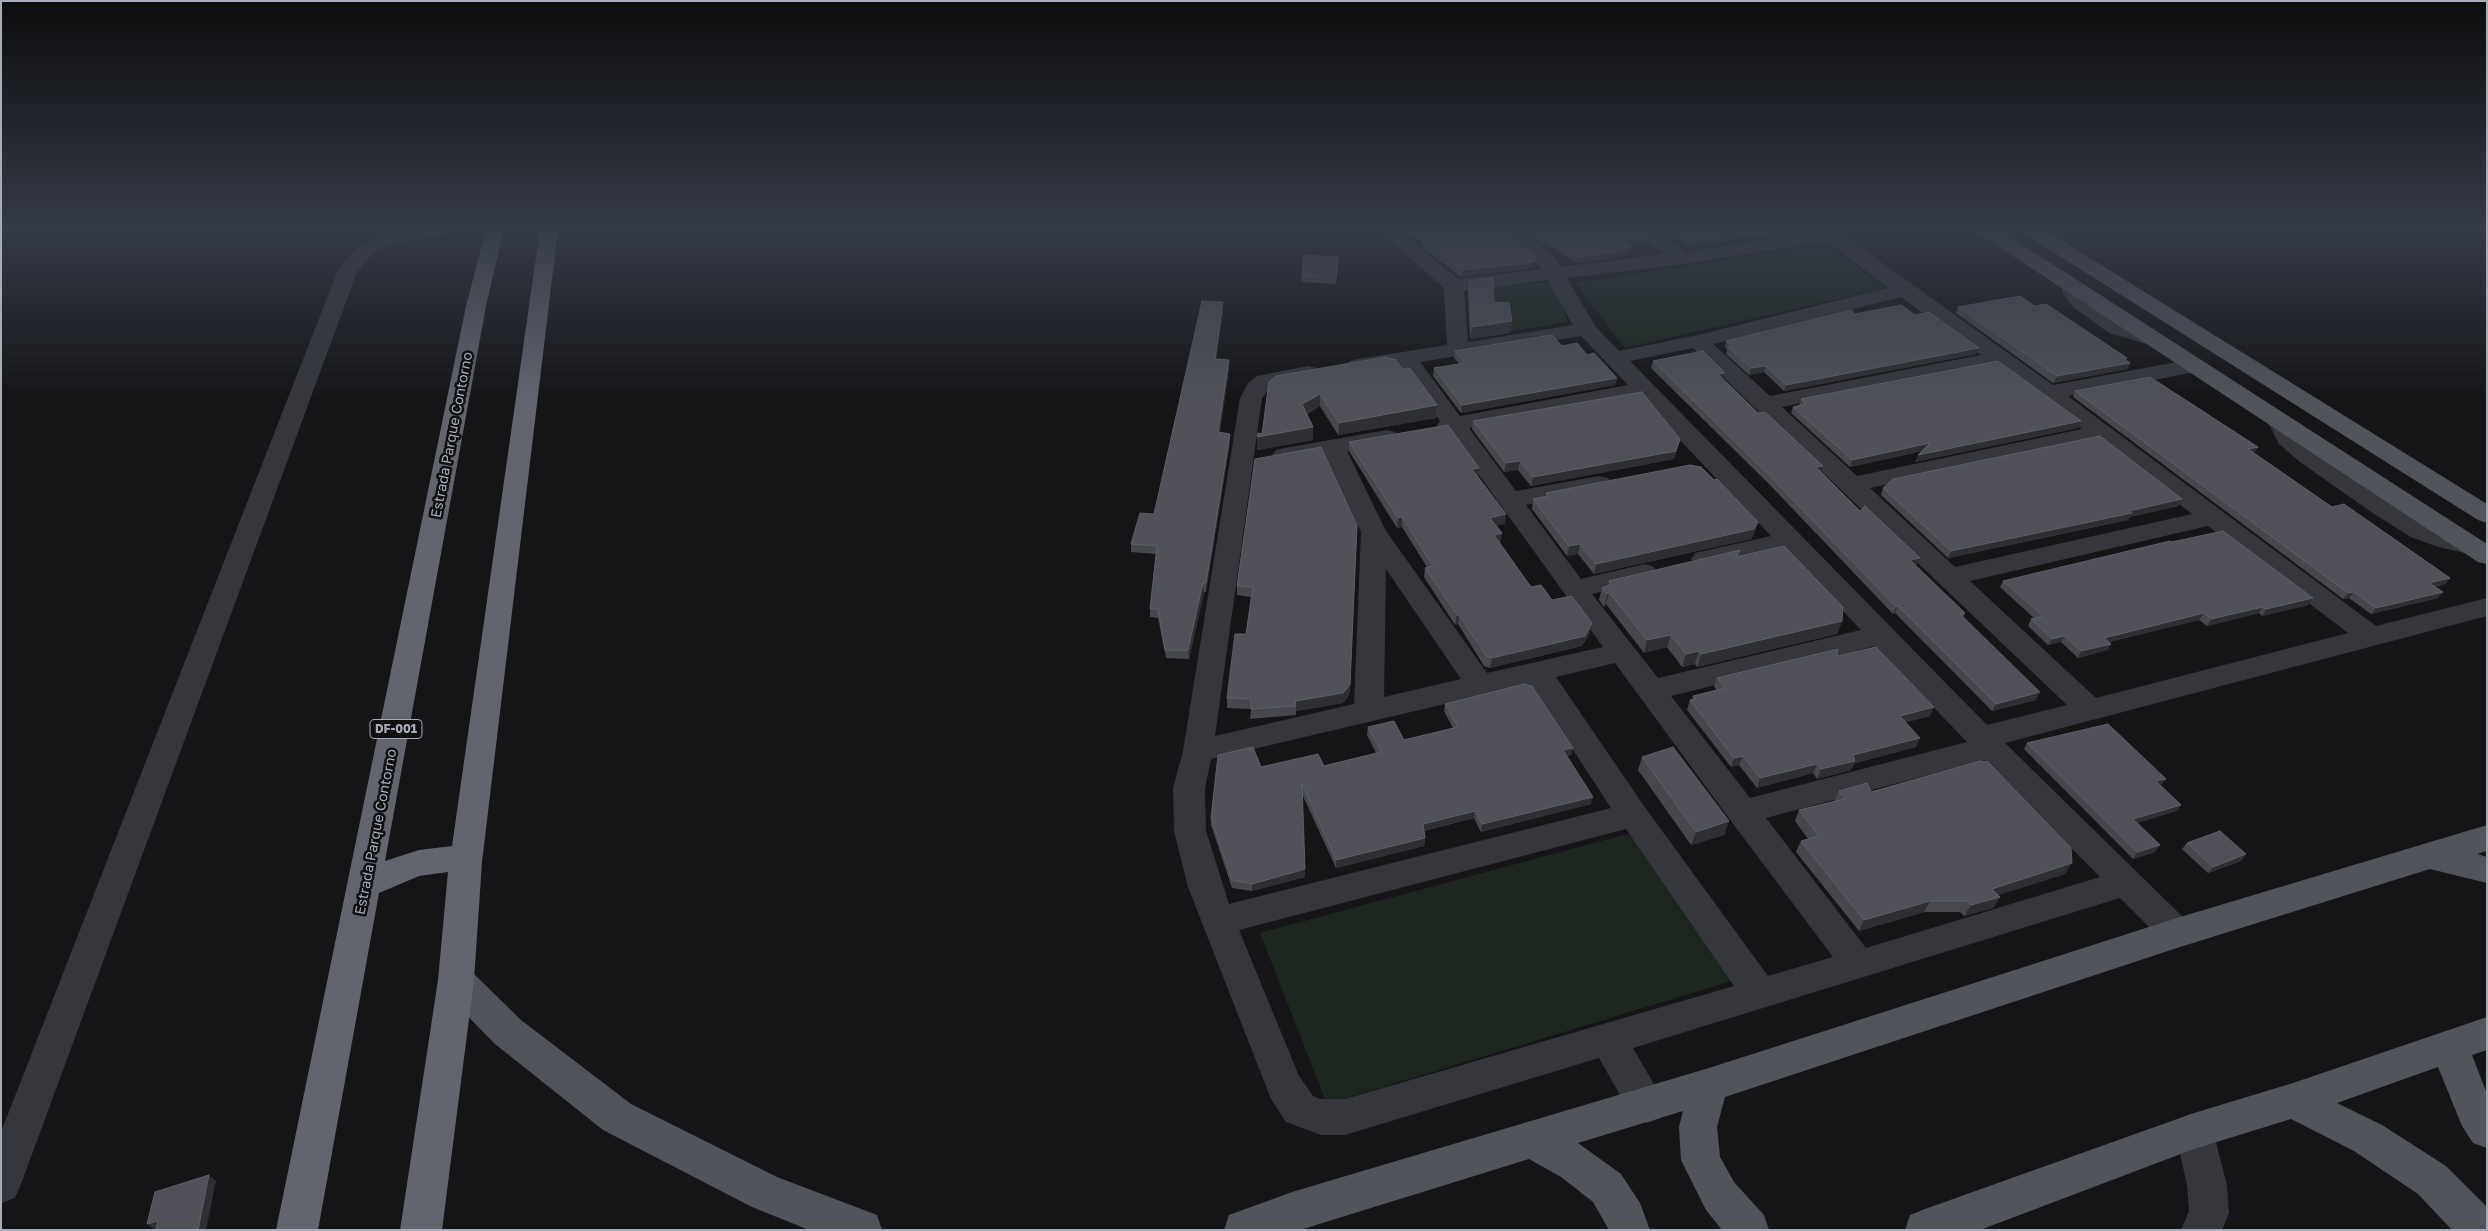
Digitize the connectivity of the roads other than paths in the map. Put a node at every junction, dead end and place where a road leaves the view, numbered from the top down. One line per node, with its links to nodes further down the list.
1 (342, 286): 70 (street)
2 (482, 286): 55 (highway, Estrada Parque Contorno / DF-001)
3 (541, 286): 52 (highway)
4 (1454, 286): 12 (street)
5 (1563, 286): 10 (street)
6 (1899, 286): 9 (street)
7 (2073, 286): 16 (main road)
8 (2119, 286): 30 (main road)
9 (1904, 290): 11 (street); 15 (street)
10 (1586, 329): 12 (street); 14 (street)
11 (1698, 341): 14 (street); 19 (street)
12 (1458, 349): 13 (street)
13 (1406, 358): 21 (street); 25 (street)
14 (1615, 358): 17 (street)
15 (2000, 358): 18 (street); 19 (street)
16 (2193, 366): 18 (street); 20 (main road)
17 (1645, 389): 21 (street); 24 (street)
18 (2049, 393): 22 (street)
19 (1764, 404): 28 (street)
20 (2280, 422): 34 (street)
21 (1453, 425): 23 (street); 29 (street)
22 (2099, 433): 28 (street); 31 (street)
23 (1333, 447): 25 (street); 32 (street)
24 (1713, 461): 26 (street); 33 (street)
25 (1240, 462): 47 (street)
26 (1684, 467)
27 (1626, 478): 29 (street)
28 (1850, 485): 35 (street)
29 (1510, 500): 36 (street)
30 (2487, 515)
31 (2212, 517): 35 (street); 39 (street)
32 (1374, 532): 42 (street); 45 (street)
33 (1789, 540): 36 (street); 38 (street)
34 (2480, 551)
35 (1950, 577): 44 (street)
36 (1574, 589): 40 (street)
37 (2487, 607): 39 (street)
38 (1881, 635): 43 (street); 46 (street)
39 (2371, 637): 44 (street)
40 (1622, 652): 41 (street); 43 (street)
41 (1537, 672): 42 (street); 49 (street)
42 (1480, 685): 45 (street)
43 (1652, 690): 48 (street)
44 (2091, 710): 46 (street)
45 (1369, 711): 47 (street)
46 (1985, 742): 48 (street); 54 (street)
47 (1198, 751): 56 (street)
48 (1742, 812): 58 (street)
49 (1633, 815): 56 (street); 60 (street)
50 (2487, 838): 51 (main road)
51 (2432, 856): 53 (main road); 57 (main road)
52 (466, 862): 55 (highway); 59 (highway)
53 (2487, 870)
54 (2125, 883): 57 (street); 58 (street)
55 (366, 884): 72 (highway, Estrada Parque Contorno / DF-001)
56 (1218, 921): 62 (street)
57 (2177, 933): 64 (main road)
58 (1860, 965): 60 (street)
59 (456, 980): 73 (highway); 74 (main road)
60 (1759, 993): 62 (street)
61 (2487, 1033): 63 (main road)
62 (1608, 1038): 66 (street)
63 (2451, 1046): 65 (main road); 67 (main road)
64 (1709, 1085): 66 (main road); 77 (main road)
65 (2293, 1101): 68 (main road); 80 (main road)
66 (1646, 1105): 69 (main road)
67 (2487, 1130)
68 (2194, 1131): 78 (main road); 79 (street)
69 (1533, 1140): 71 (main road); 76 (main road)
70 (1, 1184)
71 (1290, 1221): 75 (main road)
72 (297, 1230)
73 (421, 1230)
74 (862, 1230)
75 (1244, 1230)
76 (1630, 1230)
77 (1749, 1230)
78 (1925, 1230)
79 (2201, 1230)
80 (2481, 1230)

